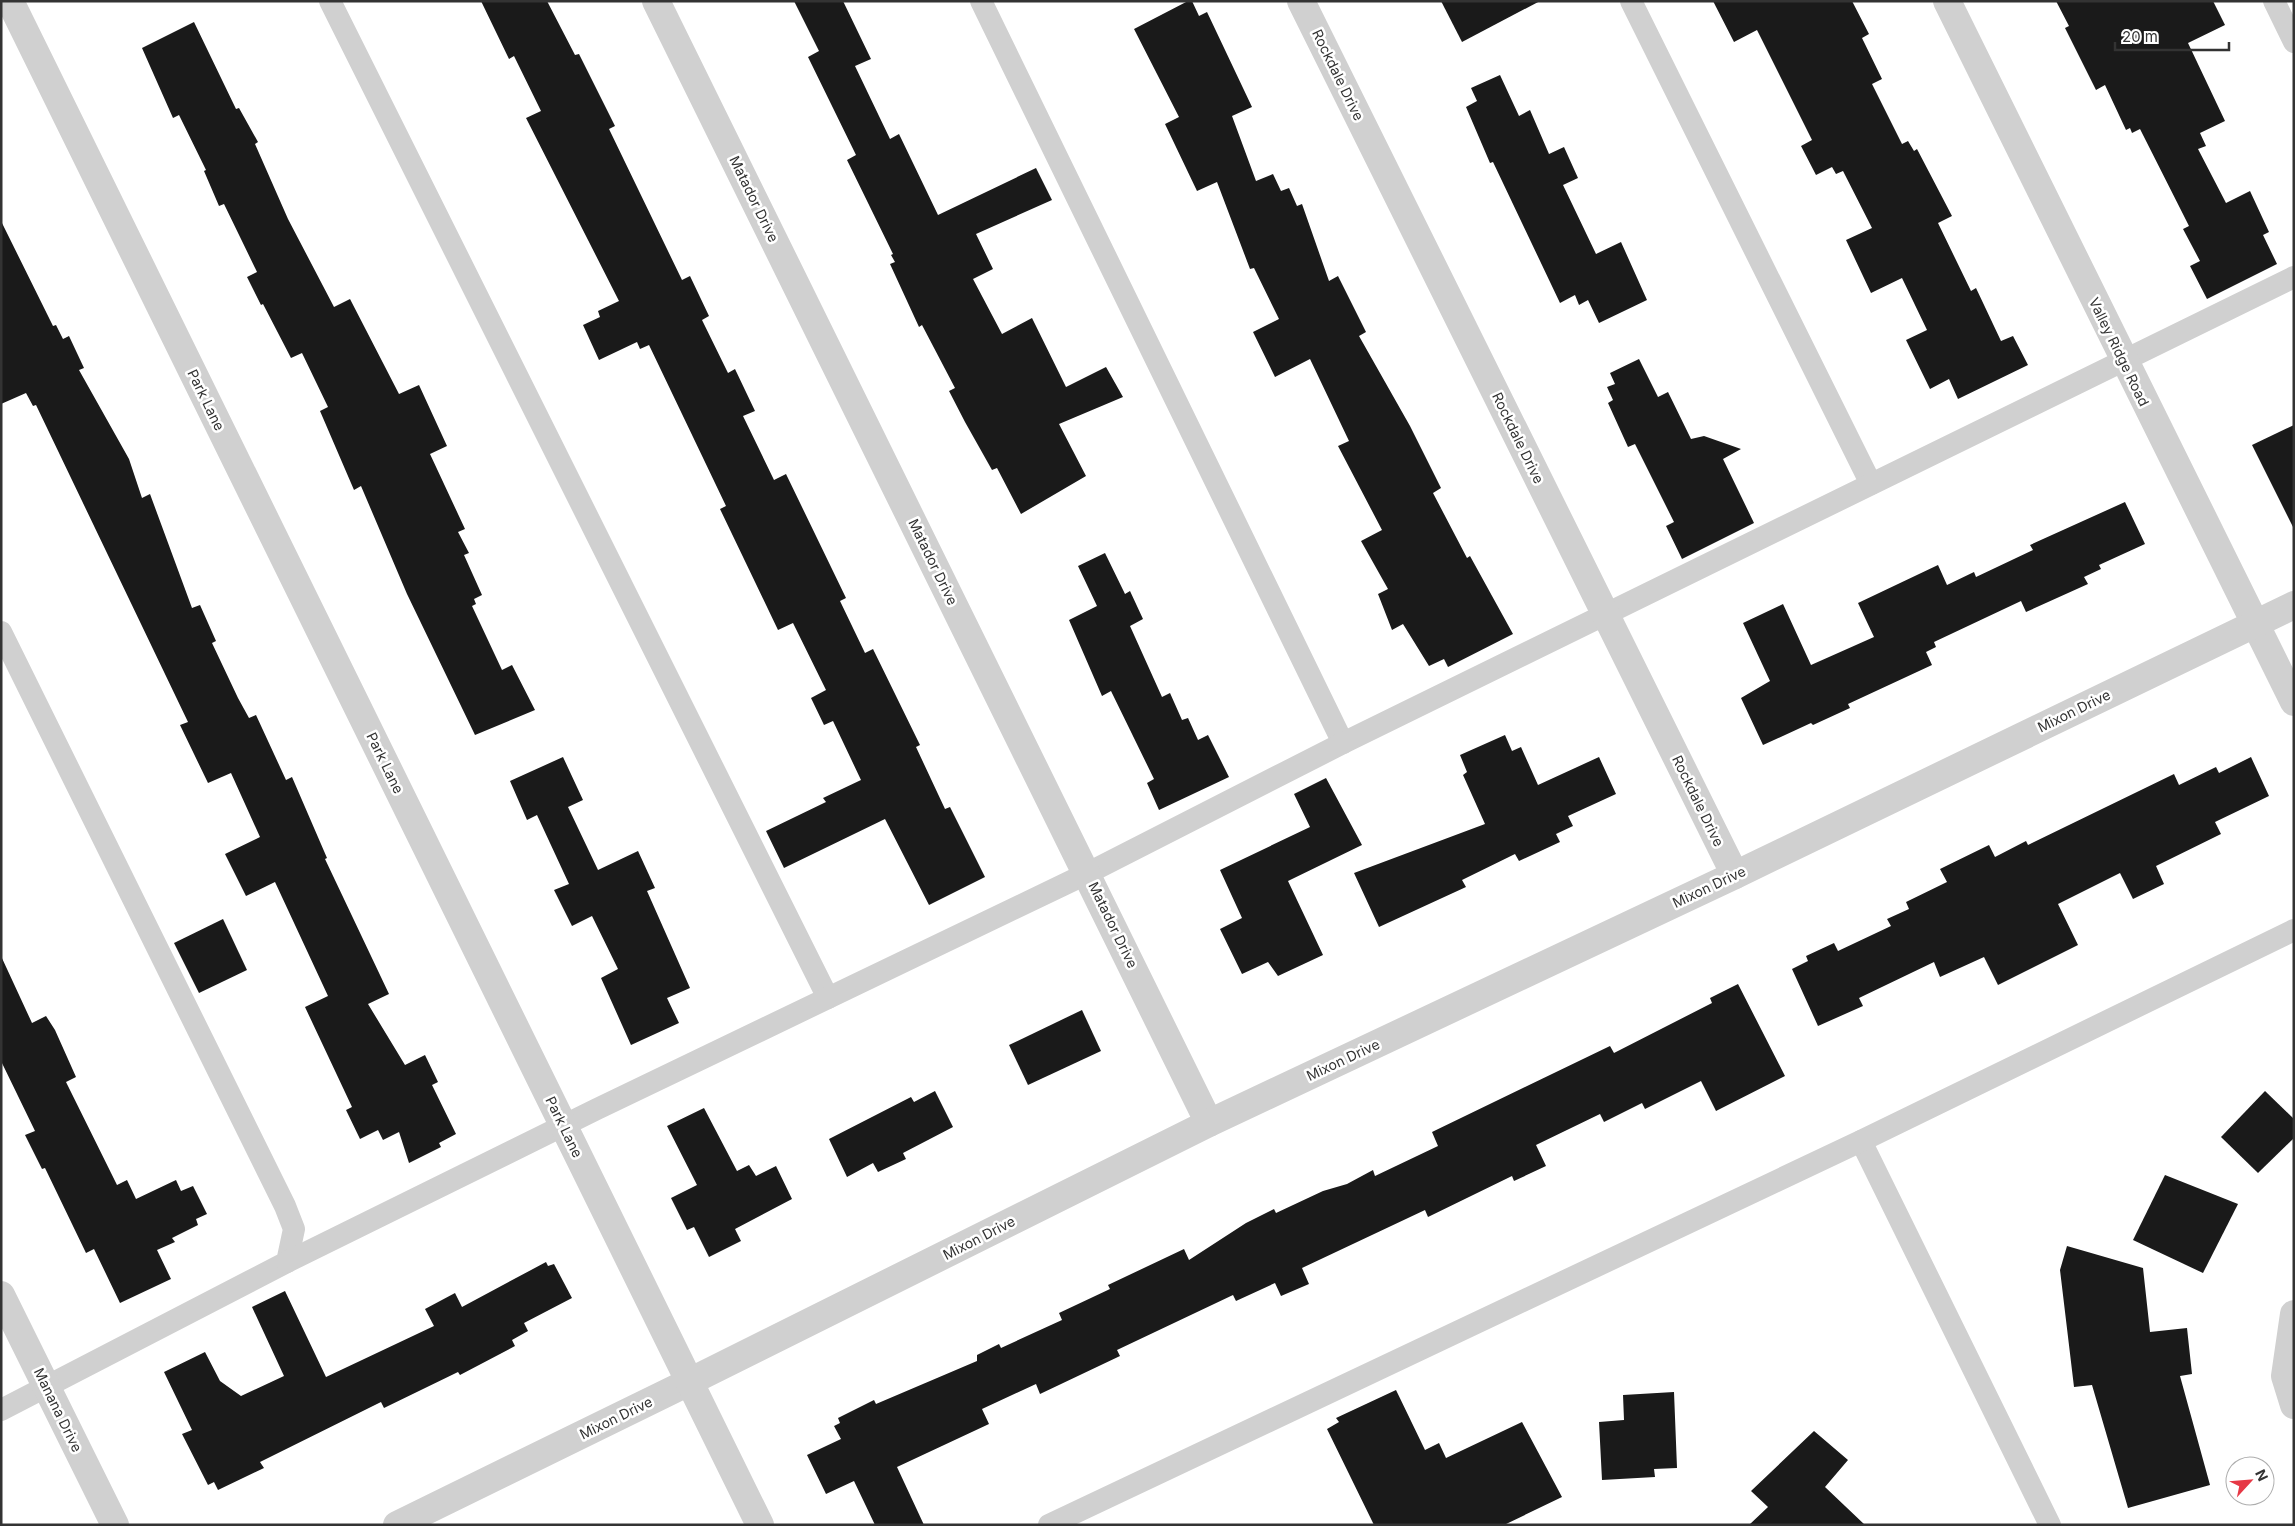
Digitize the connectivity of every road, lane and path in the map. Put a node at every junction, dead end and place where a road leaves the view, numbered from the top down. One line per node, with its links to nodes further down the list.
1 (10, 1): 24 (street, Park Lane)
2 (330, 1): 22 (lane)
3 (656, 1): 19 (street, Matador Drive)
4 (981, 1): 18 (lane)
5 (1301, 1): 14 (street, Rockdale Drive)
6 (1631, 1): 12 (lane)
7 (1947, 1): 11 (street, Valley Ridge Road)
8 (2274, 1): 9 (lane)
9 (2294, 42)
10 (2294, 277): 11 (lane)
11 (2122, 359): 12 (lane); 15 (street, Valley Ridge Road)
12 (1871, 484): 14 (lane)
13 (2294, 605): 15 (street, Mixon Drive)
14 (1606, 615): 18 (lane); 20 (street, Rockdale Drive)
15 (2255, 624): 17 (street, Valley Ridge Road); 20 (street, Mixon Drive)
16 (1, 632): 26 (lane)
17 (2294, 702)
18 (1343, 743): 19 (lane)
19 (1088, 874): 22 (lane); 23 (street, Matador Drive)
20 (1735, 875): 23 (street, Mixon Drive)
21 (2294, 930): 25 (lane)
22 (828, 998): 24 (lane)
23 (1209, 1123): 29 (street, Mixon Drive)
24 (563, 1126): 26 (lane); 29 (street, Park Lane)
25 (1861, 1141): 36 (lane); 37 (lane)
26 (287, 1262): 30 (lane)
27 (1, 1295): 30 (street, Manana Drive)
28 (2294, 1314): 31 (street)
29 (689, 1382): 34 (street, Mixon Drive); 35 (street, Park Lane)
30 (46, 1386): 32 (lane); 33 (street, Manana Drive)
31 (2294, 1404)
32 (1, 1410)
33 (114, 1525)
34 (397, 1525)
35 (760, 1525)
36 (1049, 1525)
37 (2050, 1525)

